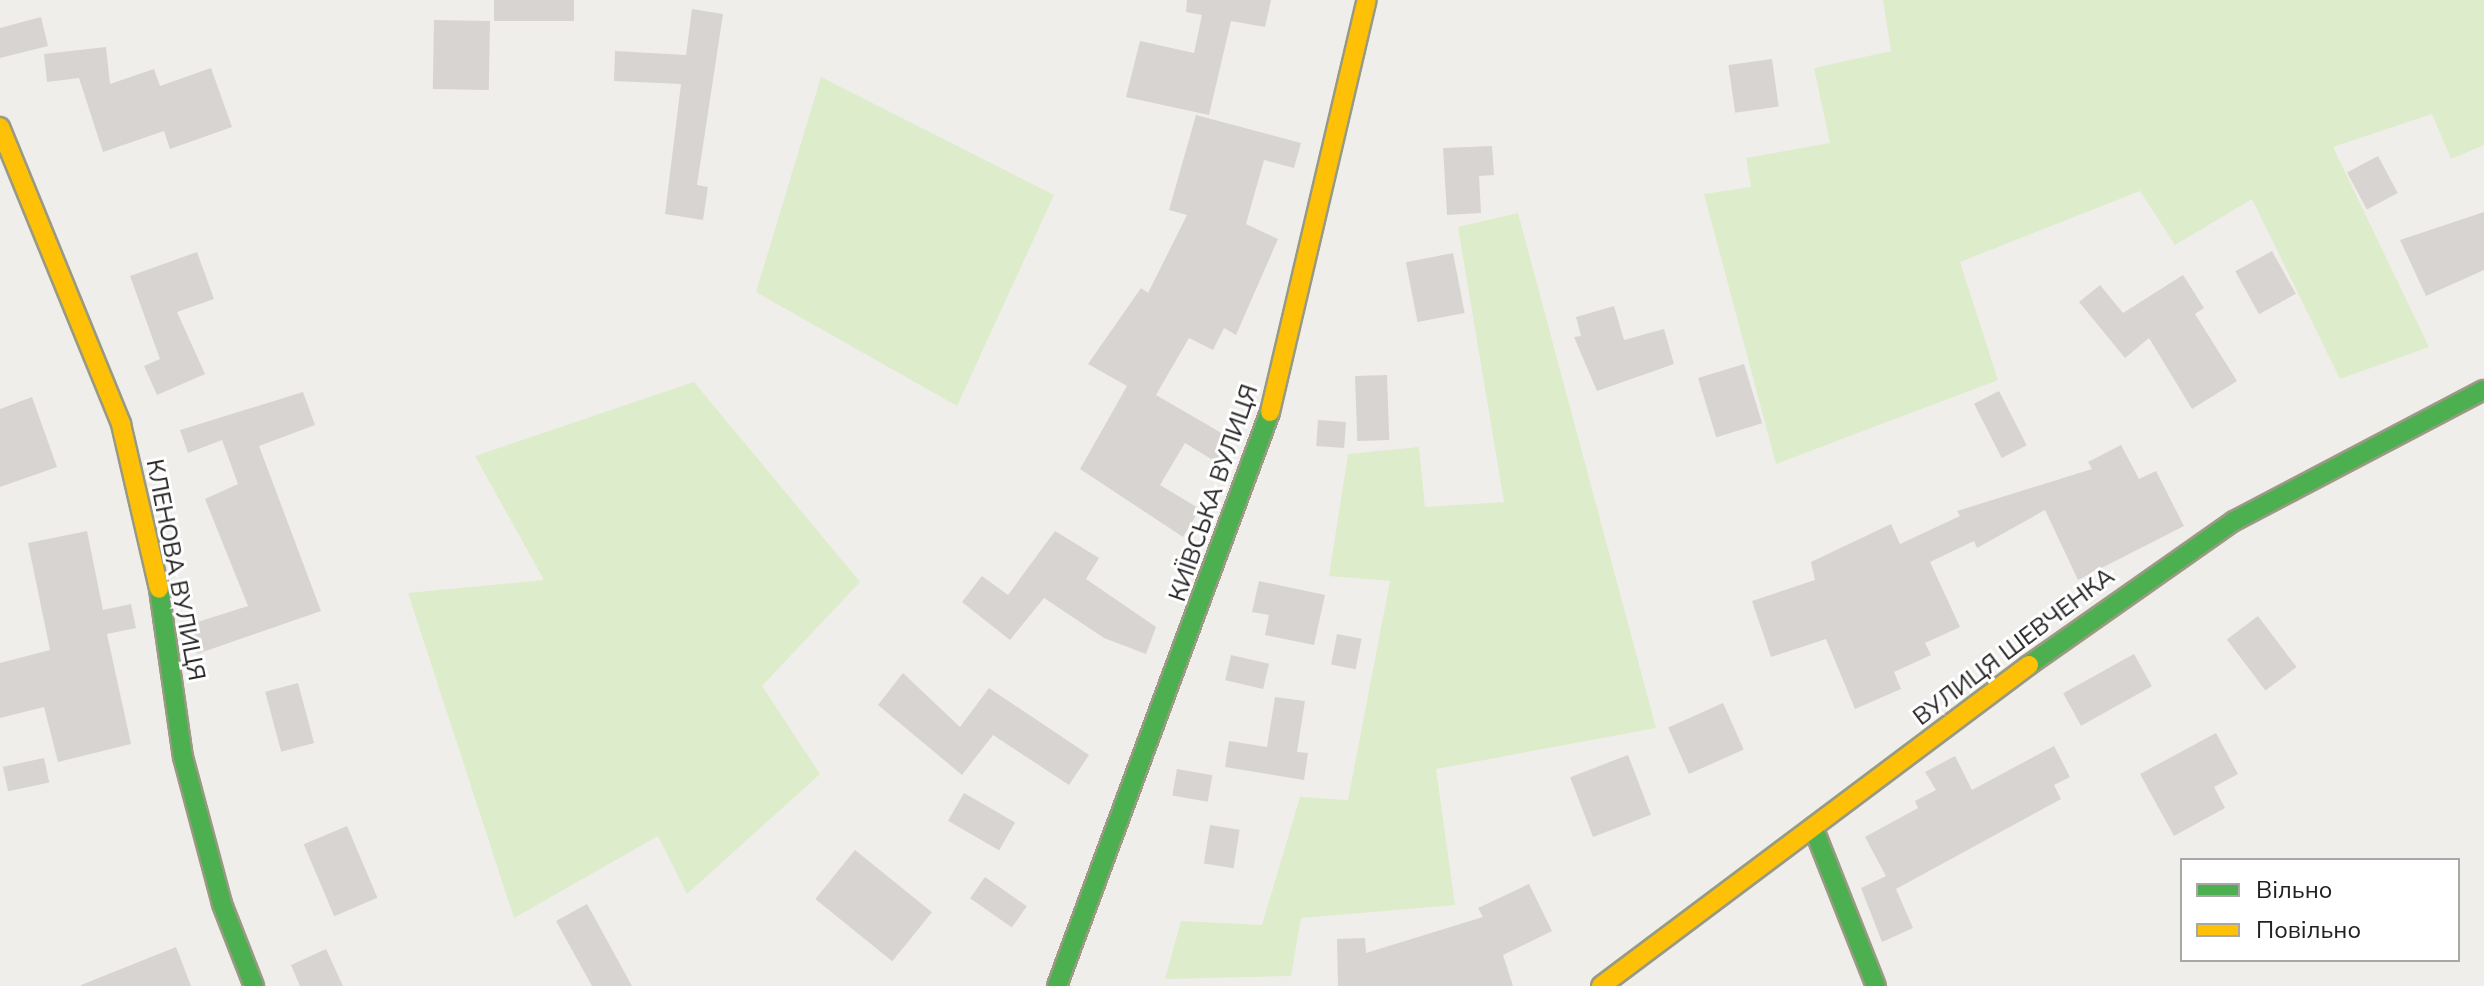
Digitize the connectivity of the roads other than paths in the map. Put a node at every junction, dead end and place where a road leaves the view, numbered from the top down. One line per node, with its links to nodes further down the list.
1 (1367, 0): 6 (street, КИЇВСЬКА ВУЛИЦЯ)
2 (0, 127): 5 (street, КЛЕНОВА ВУЛИЦЯ)
3 (2484, 390): 4 (street, ВУЛИЦЯ ШЕВЧЕНКА)
4 (1813, 827): 7 (street, ВУЛИЦЯ ШЕВЧЕНКА); 8 (street)
5 (254, 986)
6 (1057, 986)
7 (1601, 986)
8 (1876, 986)

